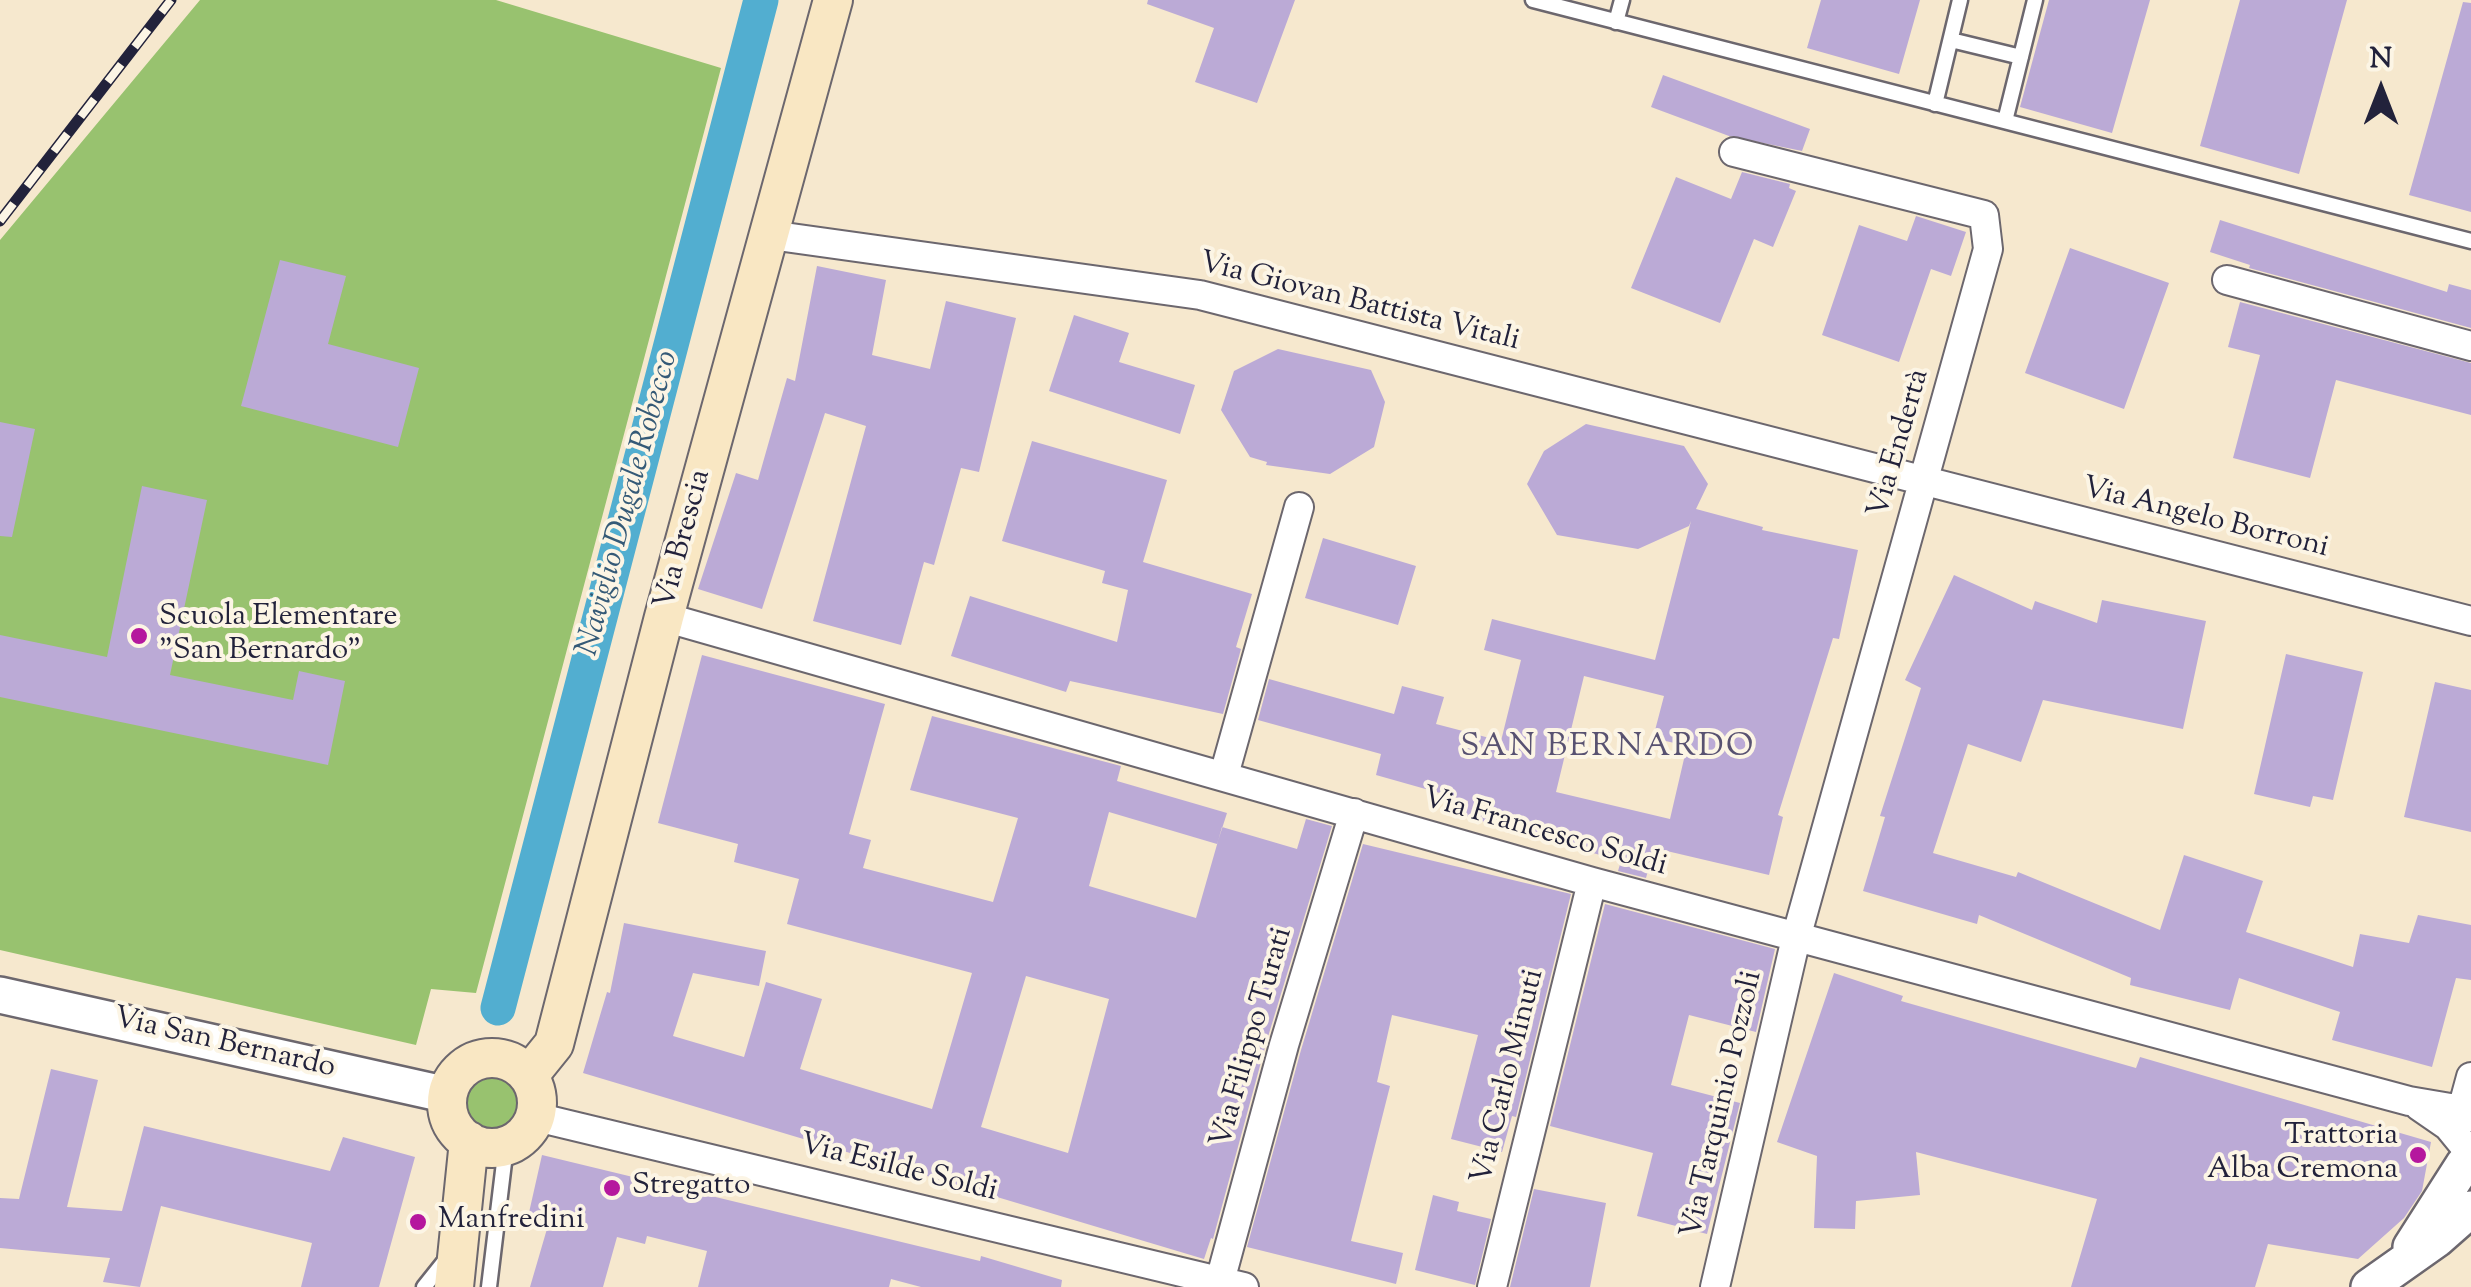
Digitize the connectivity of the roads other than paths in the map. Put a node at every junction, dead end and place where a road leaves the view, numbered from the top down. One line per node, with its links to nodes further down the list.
1 (833, 0): 12 (main road, Via Brescia)
2 (1622, 0): 6 (lane)
3 (1960, 0): 7 (lane)
4 (2035, 0): 8 (lane)
5 (1538, 1): 6 (lane)
6 (1616, 22): 9 (lane)
7 (1950, 40): 8 (lane); 9 (lane)
8 (2021, 56): 10 (lane)
9 (1935, 104): 10 (lane)
10 (2005, 122): 13 (lane)
11 (1734, 152): 16 (street, Via Endertà)
12 (770, 235): 16 (street, Via Giovan Battista Vitali); 18 (main road, Via Brescia)
13 (2471, 241)
14 (2228, 280): 15 (street)
15 (2471, 346)
16 (1924, 483): 19 (street, Via Angelo Borroni); 23 (street, Via Endertà)
17 (1298, 507): 20 (street)
18 (664, 617): 20 (street, Via Francesco Soldi); 25 (main road, Via Brescia)
19 (2471, 620)
20 (1224, 776): 21 (street, Via Francesco Soldi)
21 (1354, 813): 22 (street, Via Francesco Soldi); 34 (street, Via Filippo Turati)
22 (1592, 882): 23 (street, Via Francesco Soldi); 38 (street, Via Carlo Minuti)
23 (1796, 938): 29 (street, Via Francesco Soldi); 39 (street, Via Tarquinio Pozzoli)
24 (0, 996): 27 (street, Via San Bernardo)
25 (528, 1075): 27 (main road); 28 (main road)
26 (2471, 1076): 29 (street)
27 (448, 1095): 30 (main road)
28 (536, 1116): 30 (main road); 34 (street, Via Esilde Soldi)
29 (2468, 1143): 33 (street)
30 (487, 1144): 32 (main road); 37 (lane)
31 (2471, 1209): 33 (street)
32 (458, 1244): 35 (lane); 36 (main road)
33 (2382, 1277)
34 (1232, 1284)
35 (424, 1287)
36 (454, 1287)
37 (489, 1287)
38 (1492, 1287)
39 (1716, 1287)

